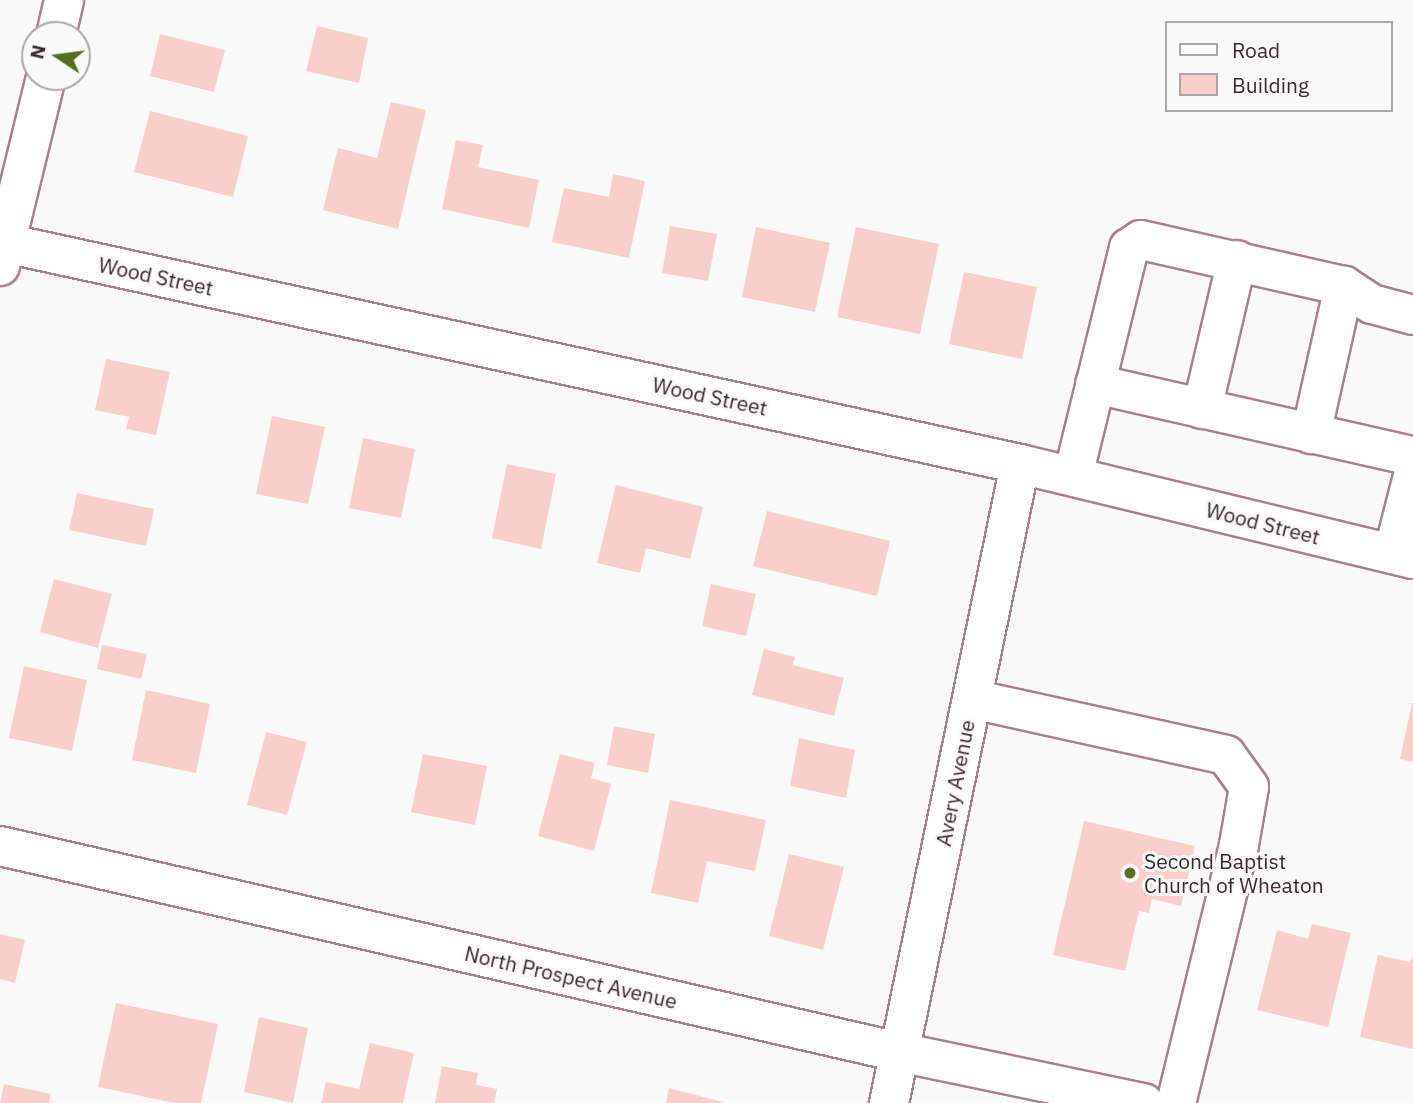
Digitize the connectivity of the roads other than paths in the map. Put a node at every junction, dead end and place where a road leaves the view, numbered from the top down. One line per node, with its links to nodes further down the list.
1 (64, 0): 2 (street)
2 (59, 21)
3 (43, 91): 4 (street)
4 (3, 254): 12 (street, Wood Street)
5 (1237, 260): 6 (street); 8 (street); 9 (street)
6 (1344, 286): 7 (street); 10 (street)
7 (1413, 315)
8 (1095, 384): 9 (street); 13 (street)
9 (1202, 409): 10 (street)
10 (1311, 433): 11 (street)
11 (1413, 456)
12 (1020, 464): 13 (street, Wood Street); 16 (street, Avery Avenue)
13 (1073, 476): 15 (street, Wood Street)
14 (1413, 476): 15 (street)
15 (1403, 556)
16 (972, 699): 18 (street, Avery Avenue); 21 (street)
17 (0, 846): 18 (street, North Prospect Avenue)
18 (899, 1052): 19 (street, Avery Avenue); 20 (street, North Prospect Avenue)
19 (889, 1103)
20 (1144, 1103)
21 (1177, 1103)

